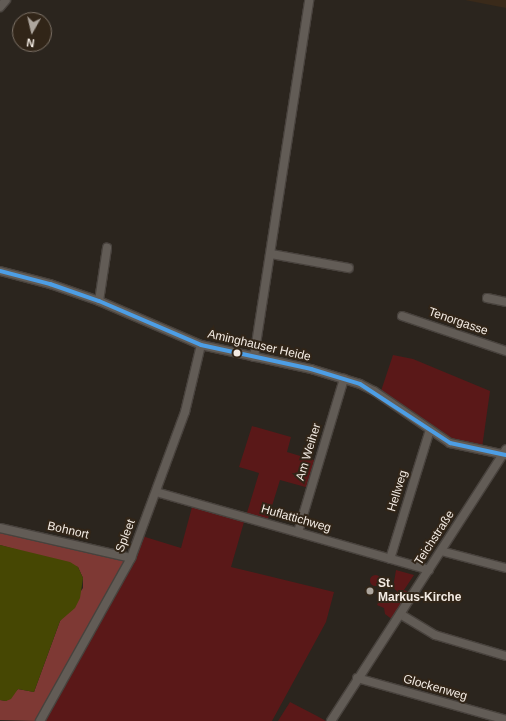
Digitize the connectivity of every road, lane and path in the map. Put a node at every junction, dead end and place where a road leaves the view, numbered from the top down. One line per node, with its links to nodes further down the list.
1 (6, 0): 3 (street)
2 (309, 0): 5 (street)
3 (0, 7)
4 (107, 248): 9 (street)
5 (271, 254): 6 (street); 14 (street)
6 (349, 268)
7 (0, 271): 9 (street, Aminghauser Heide)
8 (487, 298): 10 (street)
9 (99, 301): 12 (street, Aminghauser Heide)
10 (506, 302)
11 (402, 316): 13 (street, Tenorgasse)
12 (201, 345): 14 (street, Aminghauser Heide); 18 (street, Spleet)
13 (506, 351)
14 (254, 357): 15 (street, Aminghauser Heide)
15 (344, 378): 16 (street, Aminghauser Heide); 20 (street, Am Weiher)
16 (430, 430): 17 (street, Aminghauser Heide); 23 (street, Hellweg)
17 (505, 453): 21 (street, Teichstraße)
18 (156, 492): 20 (street, Huflattichweg); 22 (street, Spleet)
19 (0, 528): 22 (street, Bohnort)
20 (298, 532): 23 (street, Huflattichweg)
21 (441, 551): 24 (street); 25 (street, Teichstraße)
22 (131, 558): 30 (street, Spleet)
23 (390, 559): 25 (street, Huflattichweg)
24 (506, 568)
25 (429, 570): 26 (street, Teichstraße)
26 (400, 614): 27 (street); 28 (street, Teichstraße)
27 (506, 656)
28 (357, 678): 29 (street, Glockenweg); 31 (street, Teichstraße)
29 (506, 720)
30 (40, 721)
31 (331, 721)

